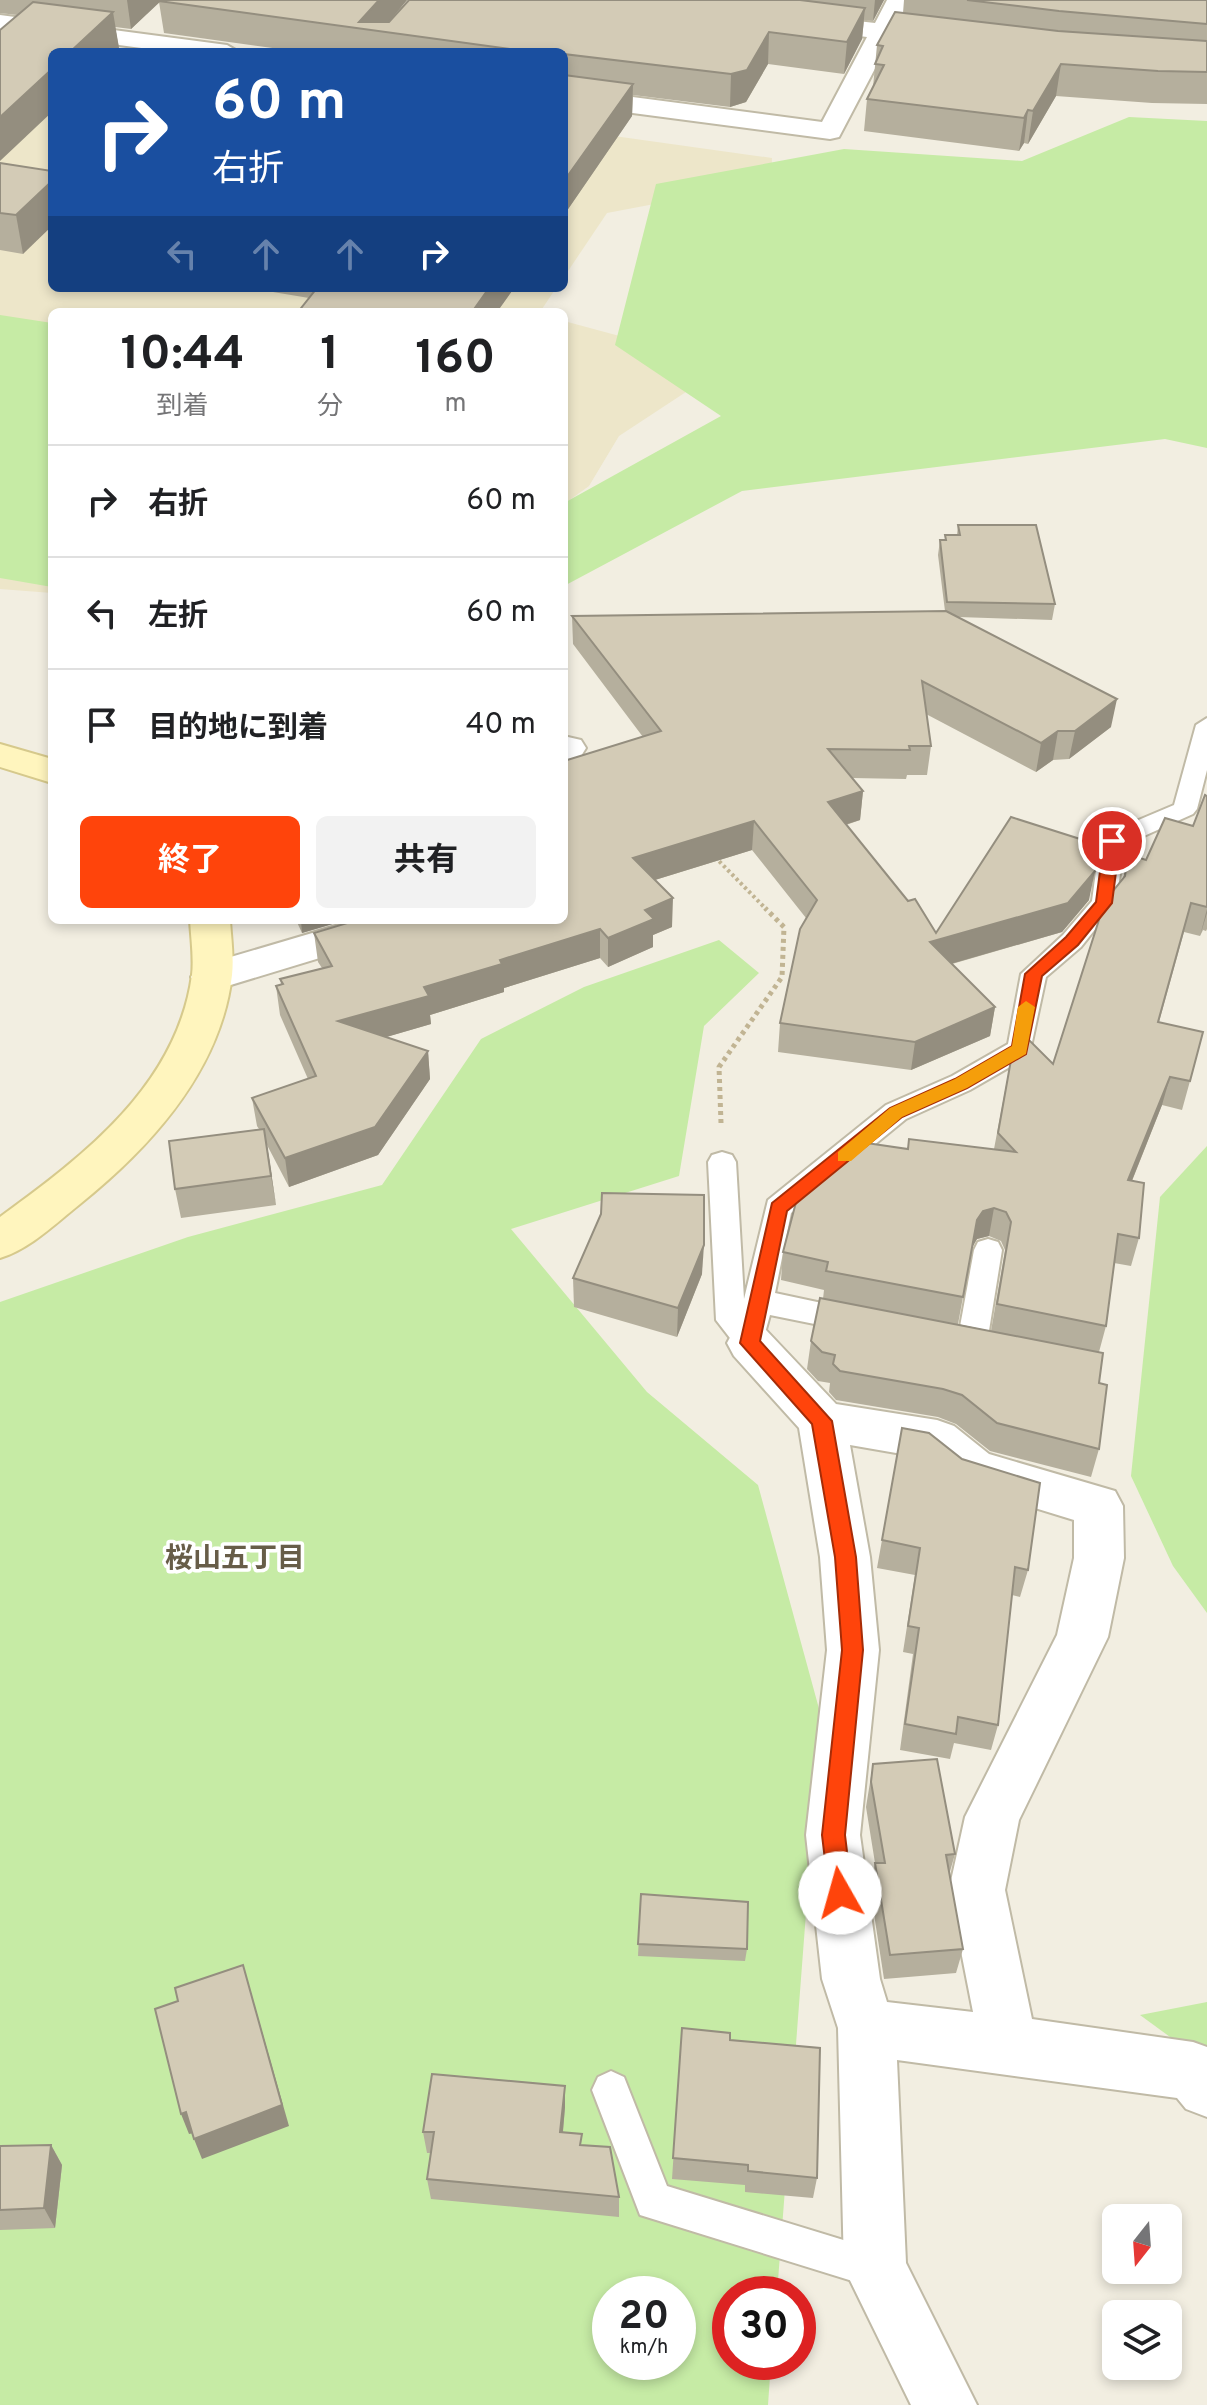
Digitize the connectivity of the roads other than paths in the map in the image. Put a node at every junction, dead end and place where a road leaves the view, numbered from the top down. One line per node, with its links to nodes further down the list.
1 (899, 0): 5 (street)
2 (779, 19): 5 (street)
3 (159, 20): 6 (street)
4 (0, 22): 6 (street)
5 (882, 32): 7 (street); 9 (street)
6 (138, 40): 8 (street)
7 (966, 42)
8 (197, 48)
9 (568, 97)
10 (1207, 725): 19 (lane)
11 (0, 755): 12 (street)
12 (48, 770)
13 (210, 924): 15 (street)
14 (388, 924): 15 (street)
15 (211, 977): 17 (street)
16 (722, 1162): 19 (lane)
17 (0, 1241)
18 (988, 1250): 21 (lane)
19 (754, 1322): 20 (lane); 22 (street)
20 (880, 1325)
21 (941, 1337)
22 (822, 1421): 23 (street); 24 (street)
23 (867, 2028): 24 (street); 27 (street)
24 (1008, 2045): 25 (street)
25 (1207, 2088)
26 (611, 2090): 27 (lane)
27 (875, 2268): 28 (street)
28 (945, 2405)

